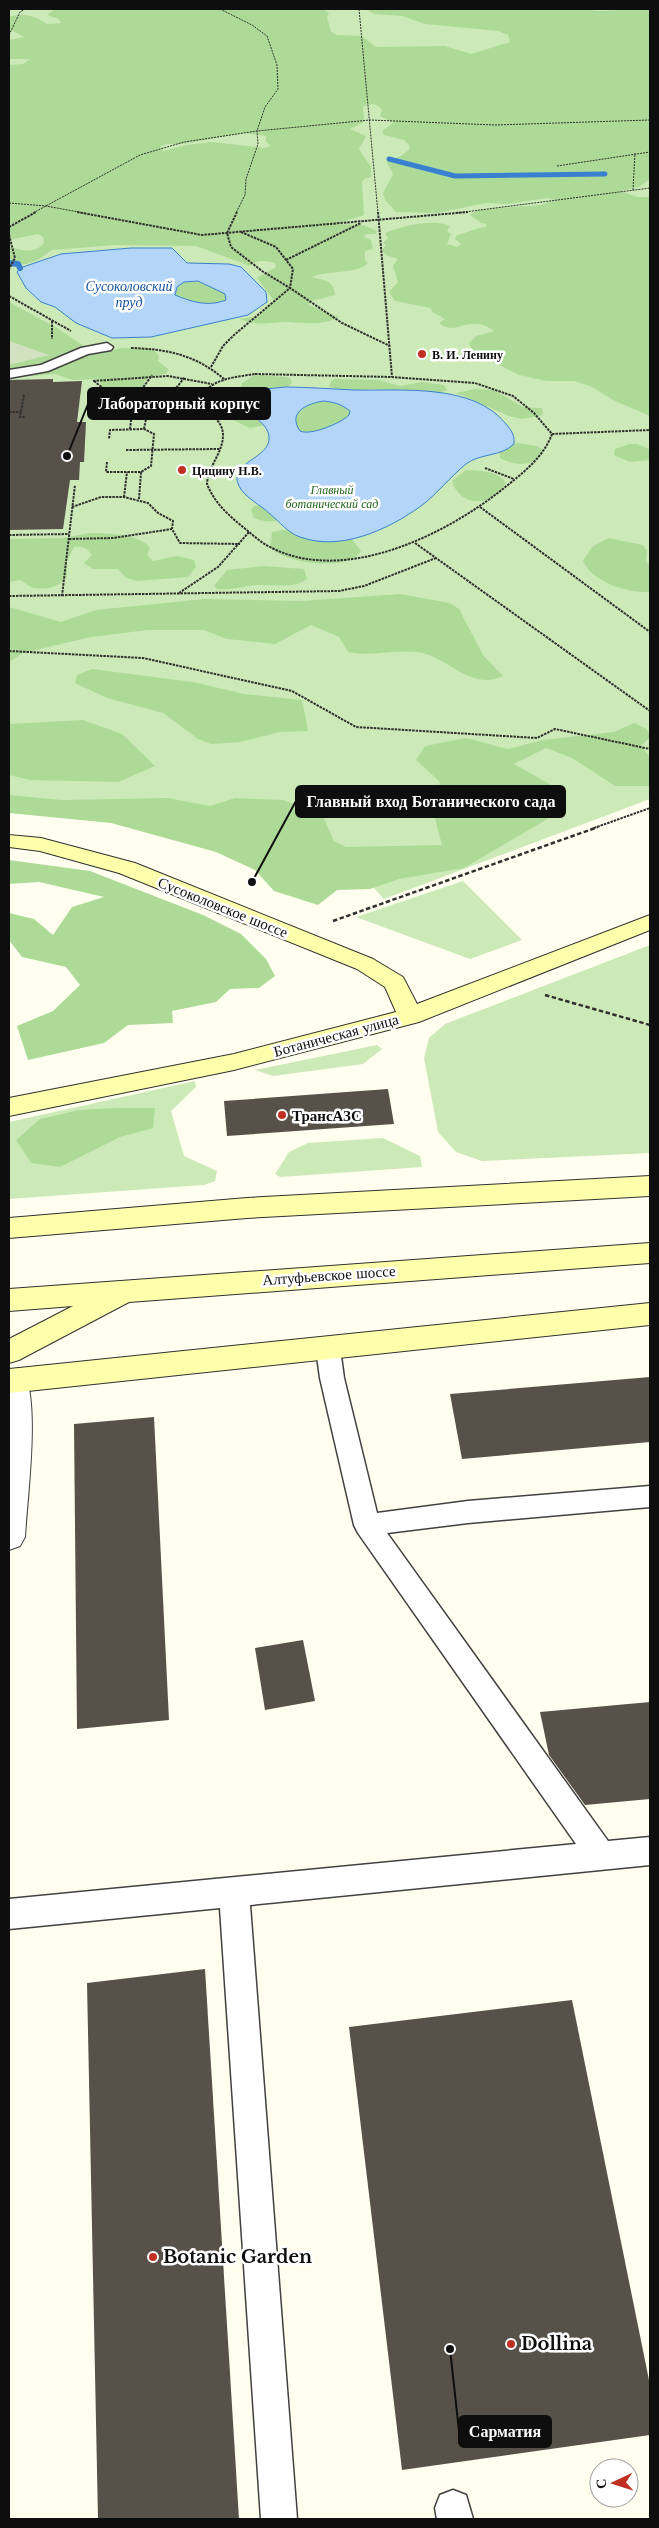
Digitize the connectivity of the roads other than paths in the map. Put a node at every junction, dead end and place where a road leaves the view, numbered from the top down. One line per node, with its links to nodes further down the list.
1 (107, 347): 2 (lane)
2 (9, 374)
3 (9, 841): 5 (main road, Сусоколовское шоссе)
4 (650, 922): 5 (main road, Ботаническая улица)
5 (410, 1016): 6 (main road, Ботаническая улица)
6 (9, 1106)
7 (650, 1186): 8 (main road)
8 (9, 1228)
9 (650, 1253): 10 (main road, Алтуфьевское шоссе)
10 (130, 1290): 11 (main road, Алтуфьевское шоссе); 14 (main road)
11 (9, 1300)
12 (647, 1316): 13 (main road)
13 (328, 1349): 15 (main road); 17 (lane)
14 (9, 1352)
15 (12, 1381): 18 (street)
16 (650, 1496): 17 (lane)
17 (367, 1525): 20 (lane)
18 (9, 1537)
19 (650, 1851): 20 (lane)
20 (601, 1856): 21 (lane)
21 (234, 1893): 22 (lane); 23 (lane)
22 (9, 1914)
23 (279, 2519)

